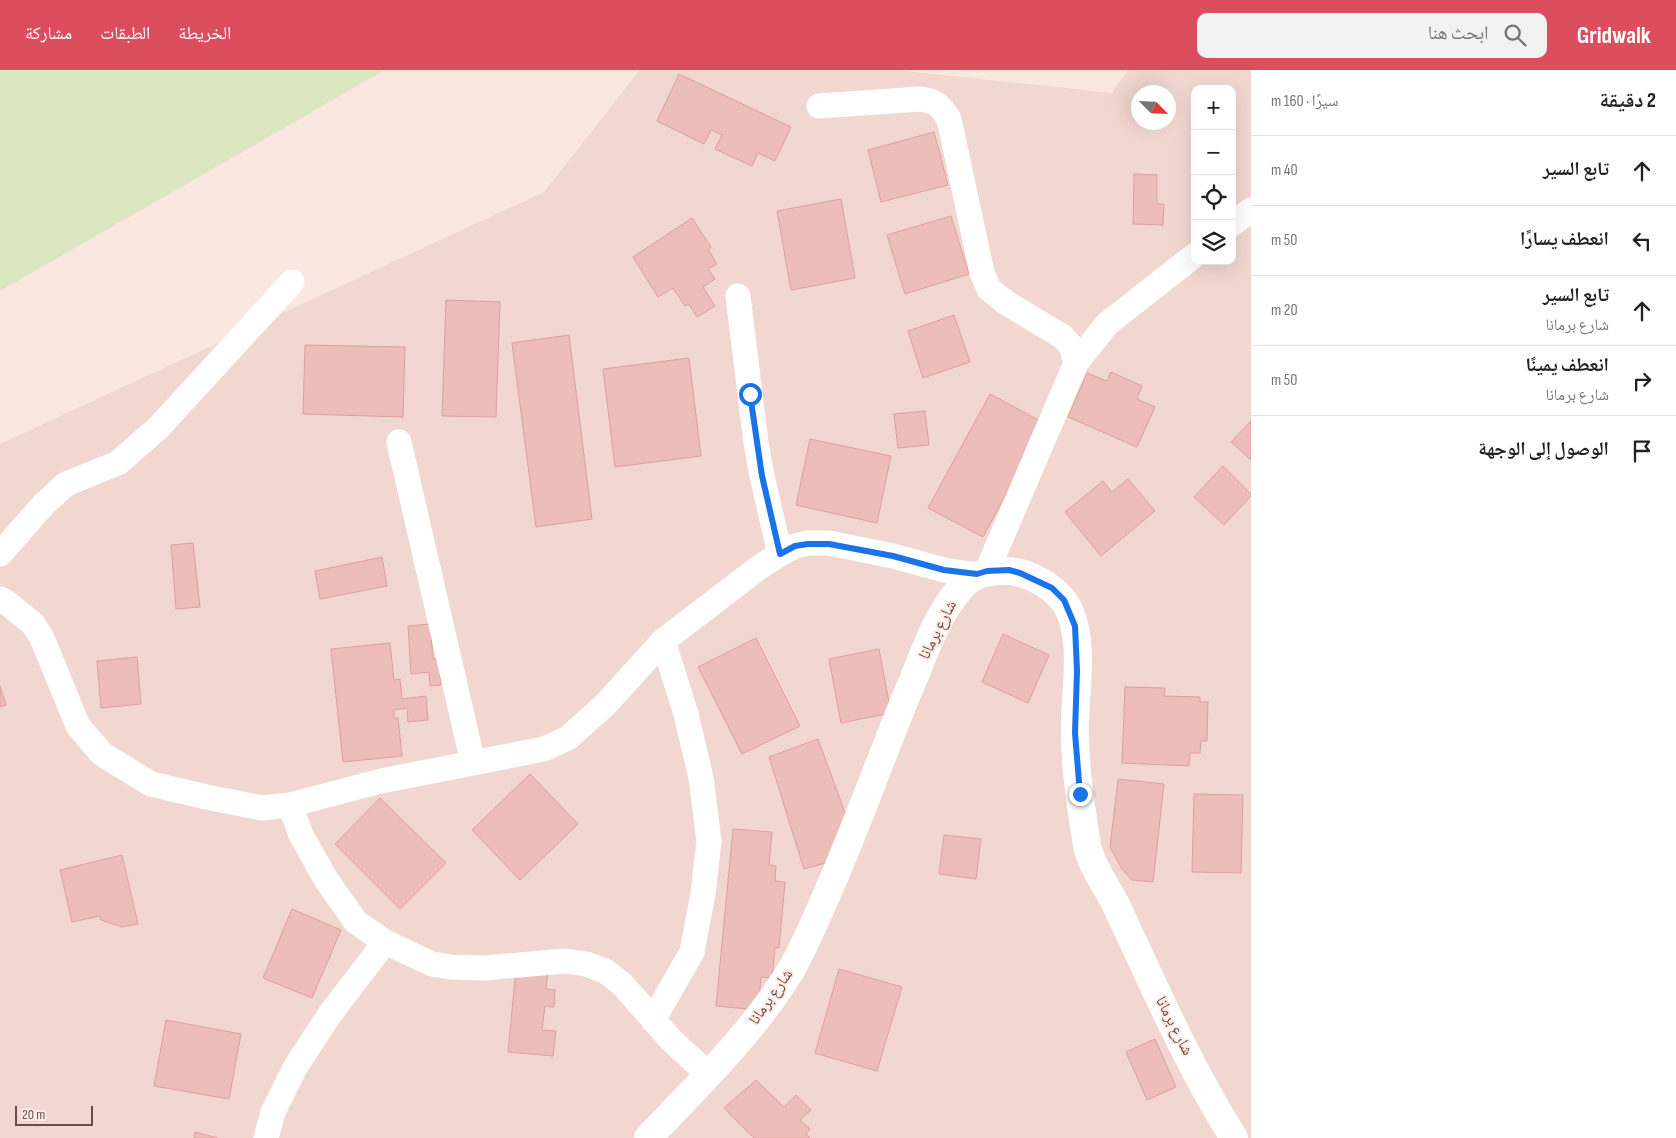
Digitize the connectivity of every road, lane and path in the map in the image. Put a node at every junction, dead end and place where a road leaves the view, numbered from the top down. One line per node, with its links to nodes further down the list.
1 (819, 106): 7 (street)
2 (1251, 210): 3 (street)
3 (1236, 221)
4 (1191, 257): 7 (street)
5 (292, 282): 9 (street)
6 (738, 296): 10 (street)
7 (1076, 363): 11 (street)
8 (399, 442): 14 (street)
9 (0, 554)
10 (780, 554): 11 (street); 13 (street)
11 (982, 573): 18 (street, شارع برمانا); 21 (street, شارع برمانا)
12 (0, 599): 15 (street)
13 (663, 640): 14 (street); 17 (street)
14 (473, 763): 15 (street)
15 (290, 805): 16 (street)
16 (385, 942): 17 (street); 19 (street)
17 (653, 1020): 18 (street)
18 (708, 1074): 20 (street, شارع برمانا)
19 (266, 1138)
20 (648, 1138)
21 (1234, 1138)

